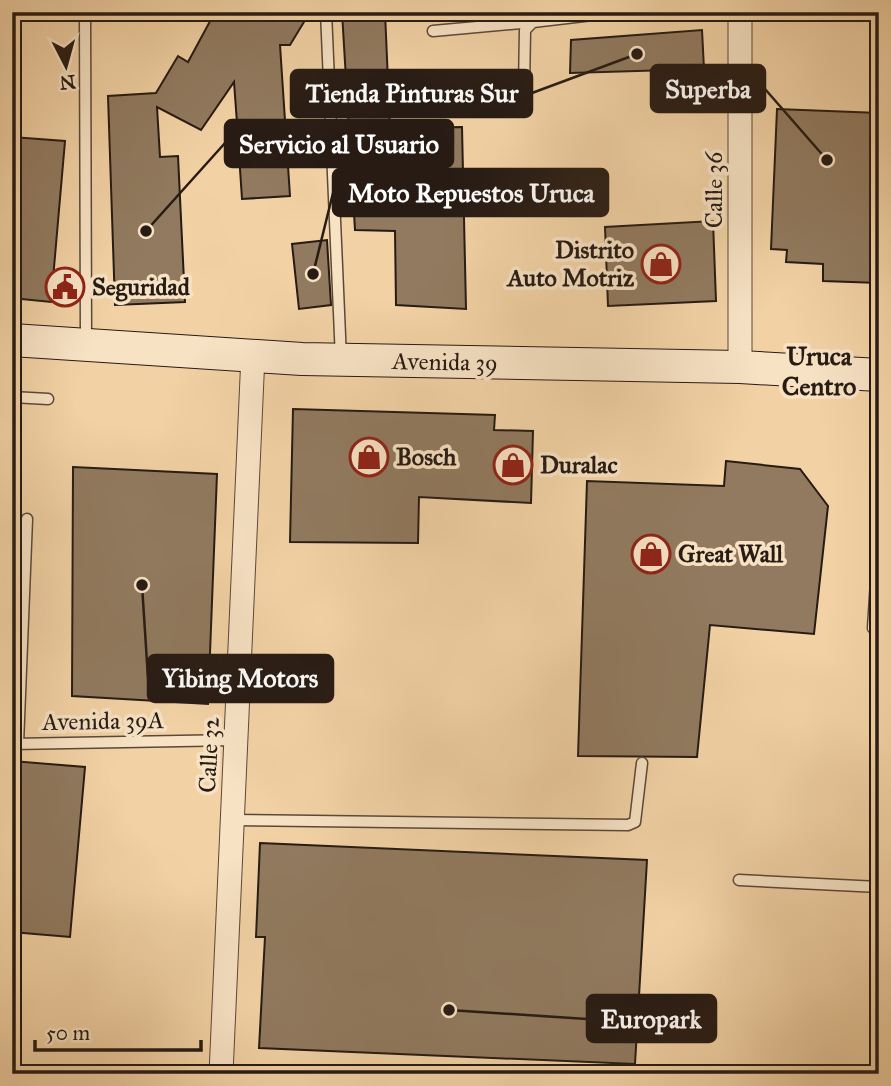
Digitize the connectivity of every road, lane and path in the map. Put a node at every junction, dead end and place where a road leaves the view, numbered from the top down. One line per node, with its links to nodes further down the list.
1 (85, 12): 9 (lane)
2 (326, 12): 11 (lane)
3 (618, 12): 5 (lane)
4 (740, 12): 12 (street, Calle 36)
5 (533, 22): 6 (lane); 7 (lane)
6 (433, 31)
7 (444, 97)
8 (12, 340): 9 (main road, Avenida 39)
9 (86, 344): 10 (main road, Avenida 39)
10 (253, 355): 11 (main road, Avenida 39); 19 (street, Calle 32)
11 (341, 361): 12 (main road, Avenida 39)
12 (740, 367): 13 (main road, Avenida 39)
13 (879, 375)
14 (12, 397): 15 (lane)
15 (48, 399)
16 (27, 519): 20 (lane)
17 (879, 534): 18 (lane)
18 (879, 629)
19 (236, 740): 20 (lane, Avenida 39A); 22 (street, Calle 32)
20 (15, 744)
21 (642, 763): 22 (lane)
22 (232, 820): 25 (street, Calle 32)
23 (739, 880): 24 (lane)
24 (879, 887)
25 (221, 1074)

